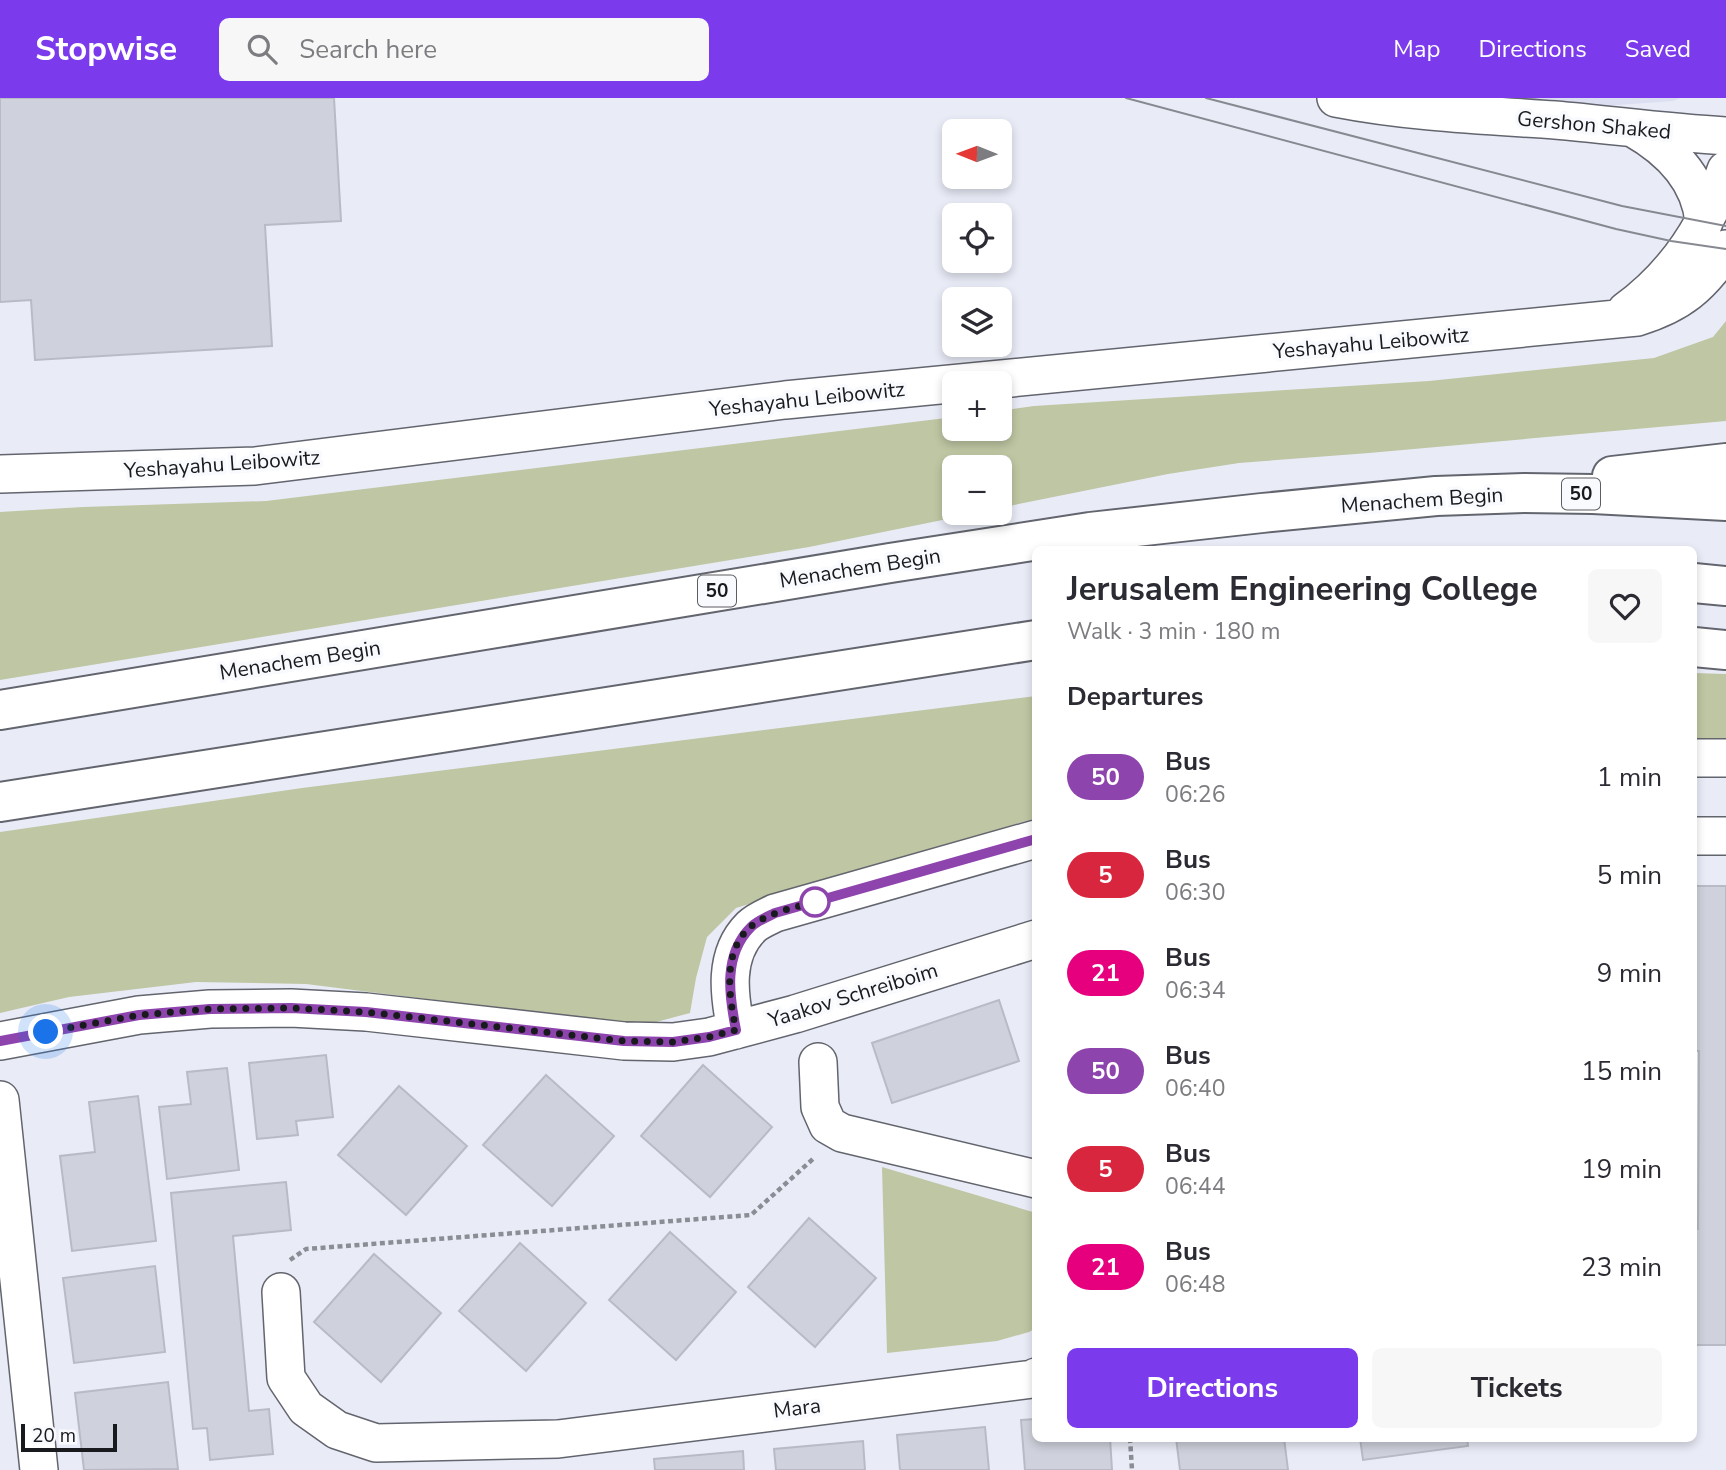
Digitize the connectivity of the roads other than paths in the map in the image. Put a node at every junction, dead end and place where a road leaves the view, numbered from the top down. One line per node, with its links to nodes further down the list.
1 (1336, 98): 2 (street, Gershon Shaked)
2 (1629, 126): 3 (street, Gershon Shaked); 5 (street)
3 (1726, 136)
4 (1726, 170): 5 (street, Yeshayahu Leibowitz)
5 (1715, 236): 7 (street, Yeshayahu Leibowitz)
6 (1726, 463): 8 (highway)
7 (0, 474)
8 (1436, 496): 9 (highway, Menachem Begin / 50); 15 (highway, Menachem Begin / 50)
9 (1726, 501)
10 (1697, 583): 11 (highway)
11 (1726, 586)
12 (1026, 643): 18 (highway)
13 (1697, 648): 14 (highway)
14 (1726, 650)
15 (0, 710)
16 (1697, 758): 17 (street)
17 (1726, 758)
18 (0, 802)
19 (1697, 836): 20 (street)
20 (1726, 836)
21 (1032, 840): 23 (street)
22 (1032, 940): 23 (street, Yaakov Schreiboim)
23 (736, 1030): 24 (street, Yaakov Schreiboim)
24 (0, 1041)
25 (818, 1062): 27 (street)
26 (0, 1100): 31 (street)
27 (1032, 1178)
28 (281, 1292): 30 (street, Mara)
29 (1032, 1379): 30 (street, Mara)
30 (559, 1454)
31 (39, 1470)

